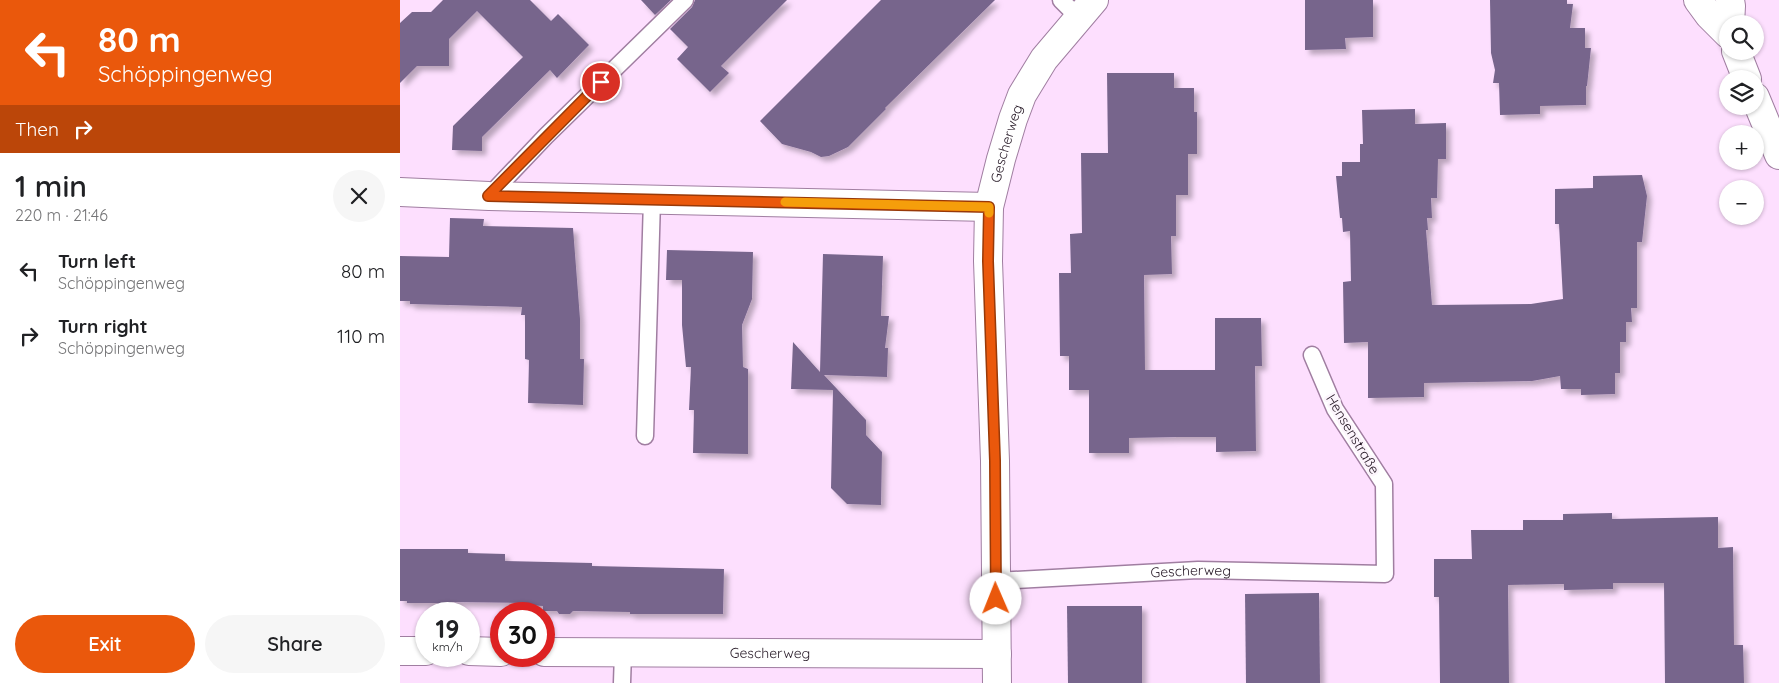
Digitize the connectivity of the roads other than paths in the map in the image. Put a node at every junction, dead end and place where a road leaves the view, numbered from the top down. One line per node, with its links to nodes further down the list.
1 (685, 0): 10 (lane)
2 (1698, 0): 6 (street)
3 (1730, 0): 5 (street)
4 (1078, 6): 12 (street, Gescherweg)
5 (1731, 15)
6 (1719, 25)
7 (1762, 115): 8 (street)
8 (1779, 156)
9 (400, 192): 10 (street)
10 (488, 196): 11 (street)
11 (652, 200): 12 (street); 14 (lane)
12 (989, 207): 16 (street, Gescherweg)
13 (1312, 356): 15 (lane, Hensenstraße)
14 (646, 436)
15 (1385, 574): 16 (lane, Gescherweg)
16 (996, 581): 21 (street, Gescherweg)
17 (400, 651): 18 (street)
18 (415, 651)
19 (555, 652): 20 (street, Gescherweg)
20 (623, 652): 21 (street, Gescherweg); 22 (lane)
21 (997, 654): 23 (street, Gescherweg)
22 (622, 683)
23 (997, 683)

